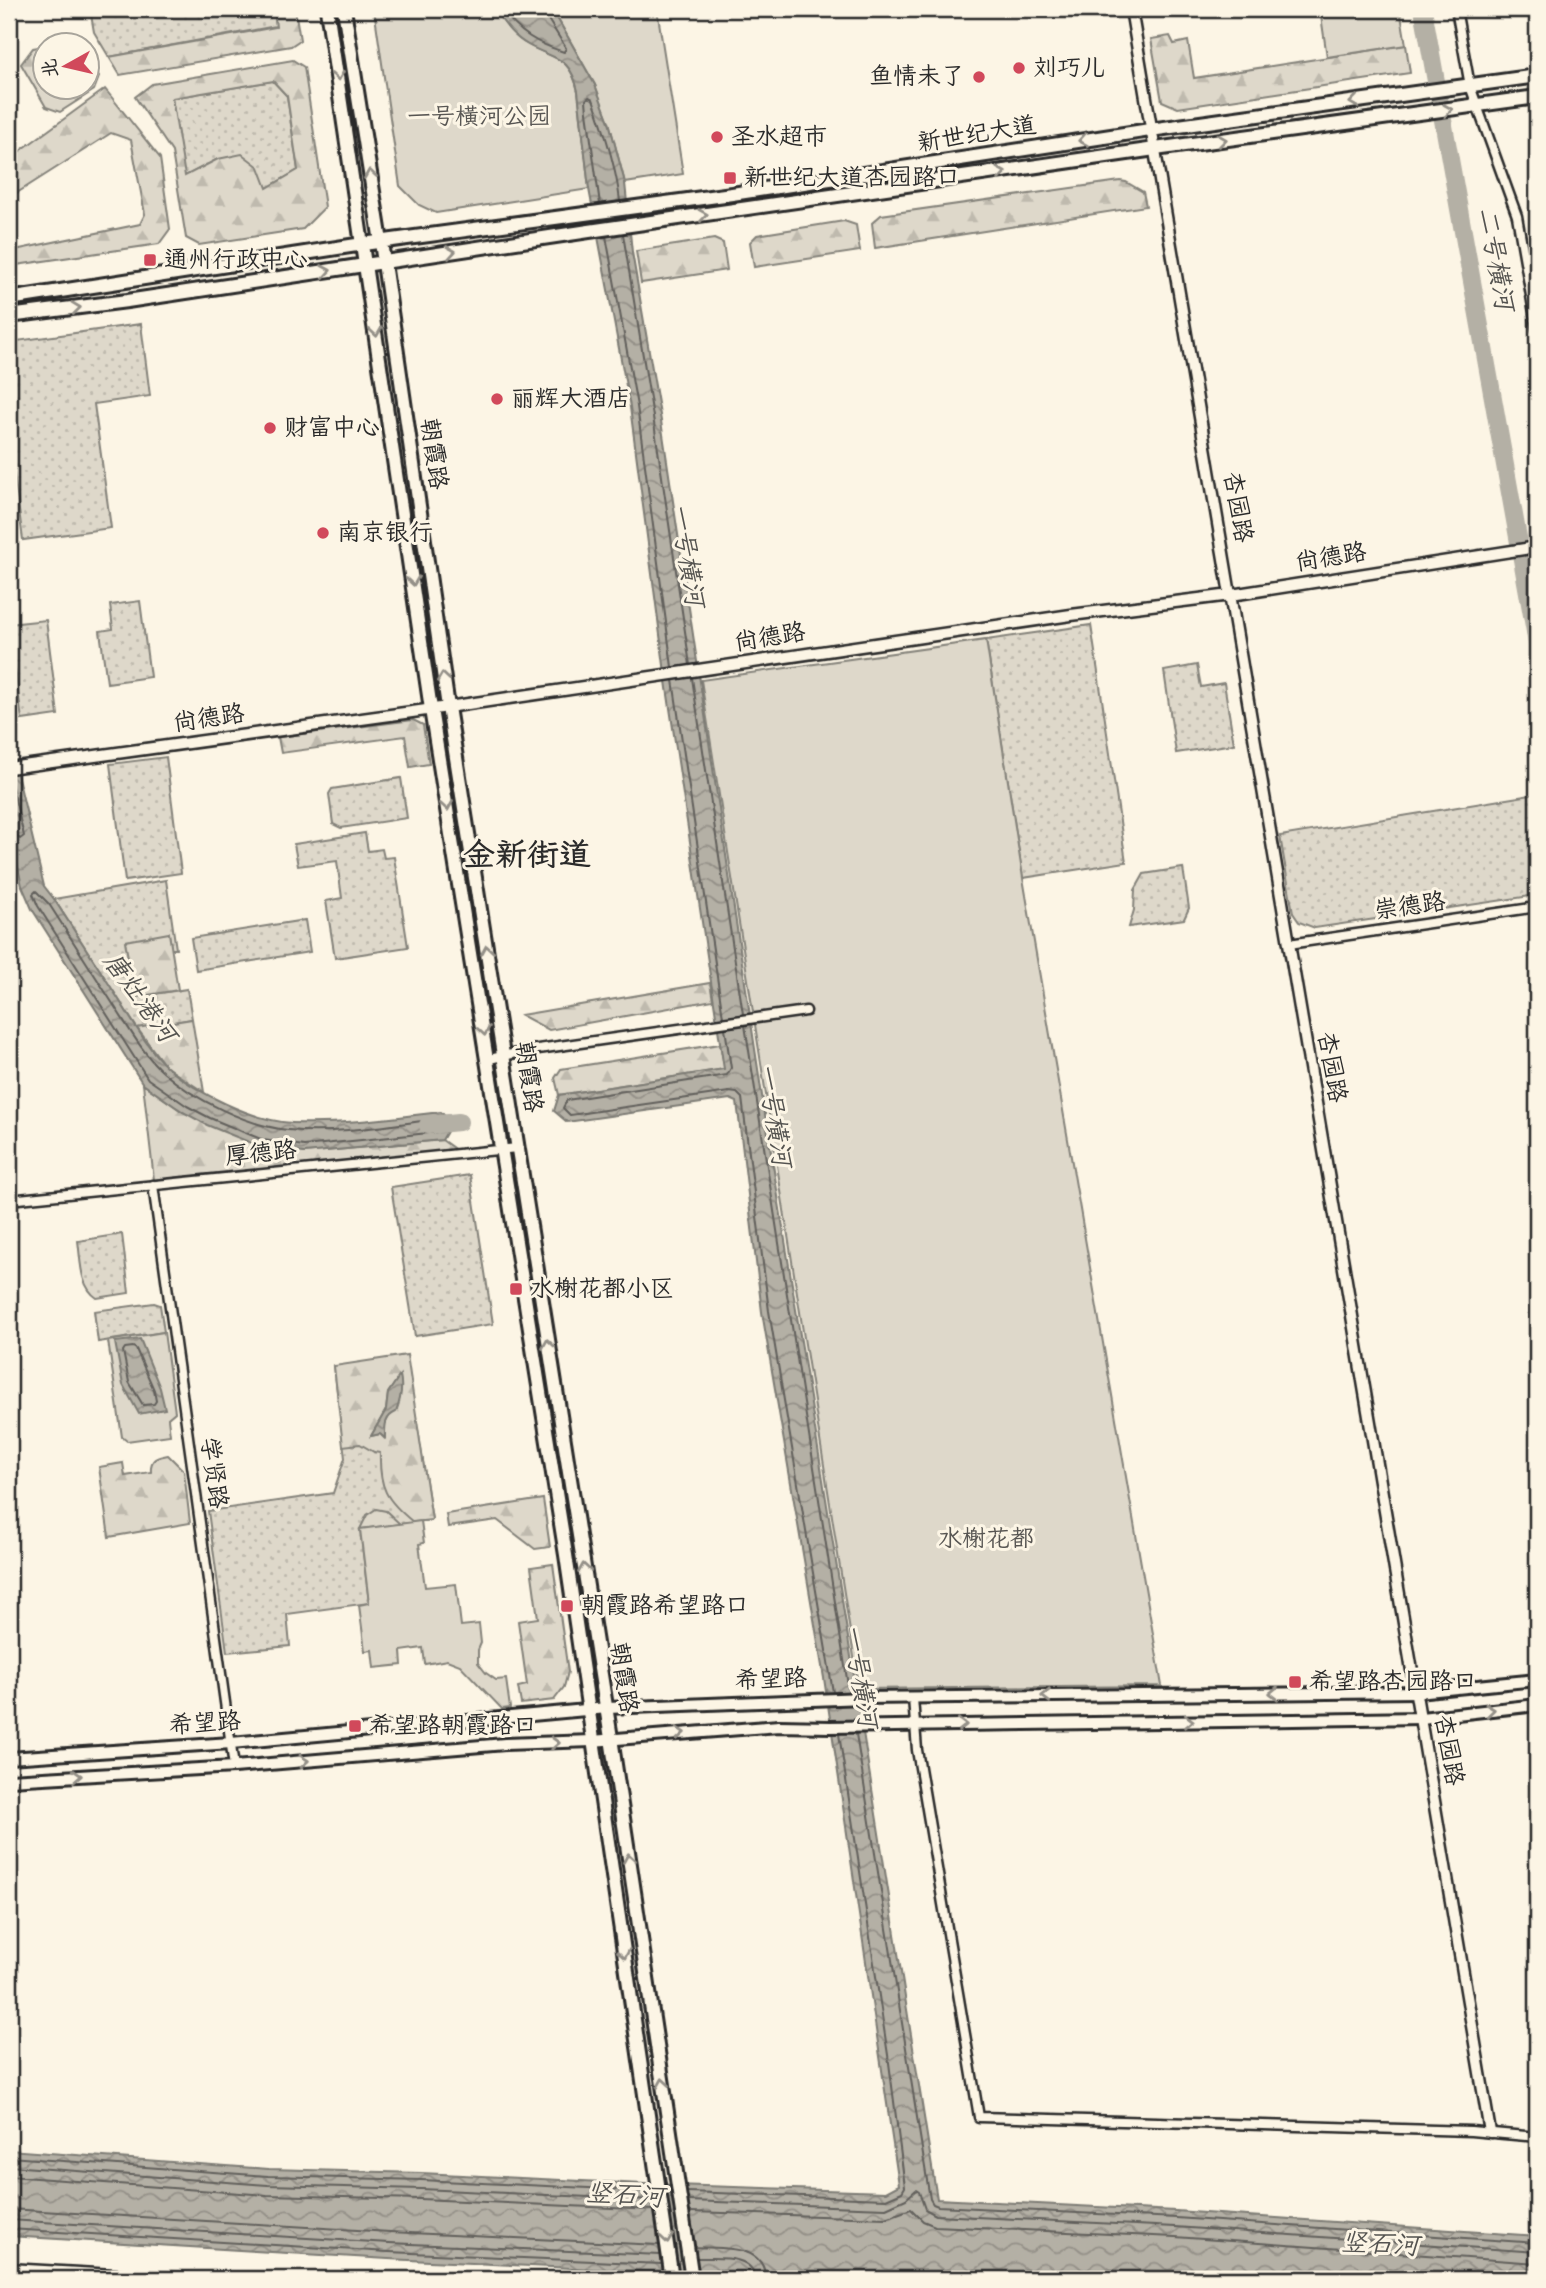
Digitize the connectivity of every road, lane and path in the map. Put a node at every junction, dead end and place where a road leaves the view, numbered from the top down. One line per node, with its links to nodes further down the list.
1 (327, 9): 12 (main road, 朝霞路, one-way to 12)
2 (344, 9): 11 (main road, 朝霞路, one-way to 2)
3 (1131, 9): 9 (street, 杏园路)
4 (1456, 9): 6 (street)
5 (1537, 76): 6 (main road, 新世纪大道)
6 (1470, 86): 8 (street); 9 (main road, 新世纪大道, one-way to 9)
7 (1537, 97): 8 (main road, 新世纪大道)
8 (1477, 106): 10 (main road, 新世纪大道, one-way to 8); 17 (street)
9 (1150, 130): 10 (street, 杏园路); 11 (main road, 新世纪大道, one-way to 11)
10 (1155, 149): 13 (main road, 新世纪大道, one-way to 10); 19 (street, 杏园路)
11 (381, 242): 12 (main road, 新世纪大道); 13 (main road, 朝霞路)
12 (363, 244): 14 (main road, 朝霞路); 15 (main road)
13 (384, 262): 14 (main road, 新世纪大道); 20 (main road, 朝霞路, one-way to 13)
14 (366, 264): 16 (main road, one-way to 14); 21 (main road, 朝霞路, one-way to 21)
15 (9, 299)
16 (9, 316)
17 (1537, 330)
18 (1536, 547): 19 (street, 尚德路)
19 (1231, 595): 20 (street, 尚德路); 24 (street, 杏园路)
20 (448, 707): 21 (street, 尚德路); 26 (main road, 朝霞路, one-way to 20)
21 (432, 709): 22 (street, 尚德路); 27 (main road, 朝霞路, one-way to 27)
22 (9, 768)
23 (1537, 907): 24 (street, 崇德路)
24 (1289, 944): 33 (street, 杏园路)
25 (806, 1011): 26 (street)
26 (504, 1056): 27 (street); 28 (main road, 朝霞路)
27 (489, 1059): 29 (main road, 朝霞路)
28 (517, 1147): 29 (street, 厚德路); 36 (main road, 朝霞路, one-way to 28)
29 (502, 1149): 30 (street, 厚德路); 37 (main road, 朝霞路)
30 (153, 1185): 31 (street, 厚德路); 42 (street, 学贤路)
31 (9, 1200)
32 (1537, 1680): 33 (main road, 希望路)
33 (1416, 1692): 34 (main road, 希望路, one-way to 34); 38 (street, 杏园路)
34 (913, 1698): 36 (main road, 希望路); 39 (street)
35 (1537, 1705): 38 (main road, 希望路, one-way to 35)
36 (607, 1709): 37 (main road, 希望路); 40 (main road, 朝霞路)
37 (588, 1712): 41 (main road, 朝霞路); 42 (main road, 希望路)
38 (1421, 1718): 39 (main road, 希望路, one-way to 38); 46 (street, 杏园路)
39 (915, 1726): 40 (main road, 希望路, one-way to 39); 46 (street)
40 (611, 1738): 41 (main road, 希望路); 51 (main road, 朝霞路, one-way to 40)
41 (592, 1741): 44 (main road, 希望路, one-way to 41); 50 (main road, 朝霞路, one-way to 50)
42 (231, 1743): 43 (main road, 希望路); 44 (street, 学贤路)
43 (9, 1758)
44 (234, 1767): 45 (main road, 希望路, one-way to 44)
45 (9, 1780)
46 (1490, 2132): 47 (street)
47 (1537, 2137)
48 (9, 2268): 49 (street)
49 (202, 2279)
50 (673, 2279)
51 (692, 2279)

